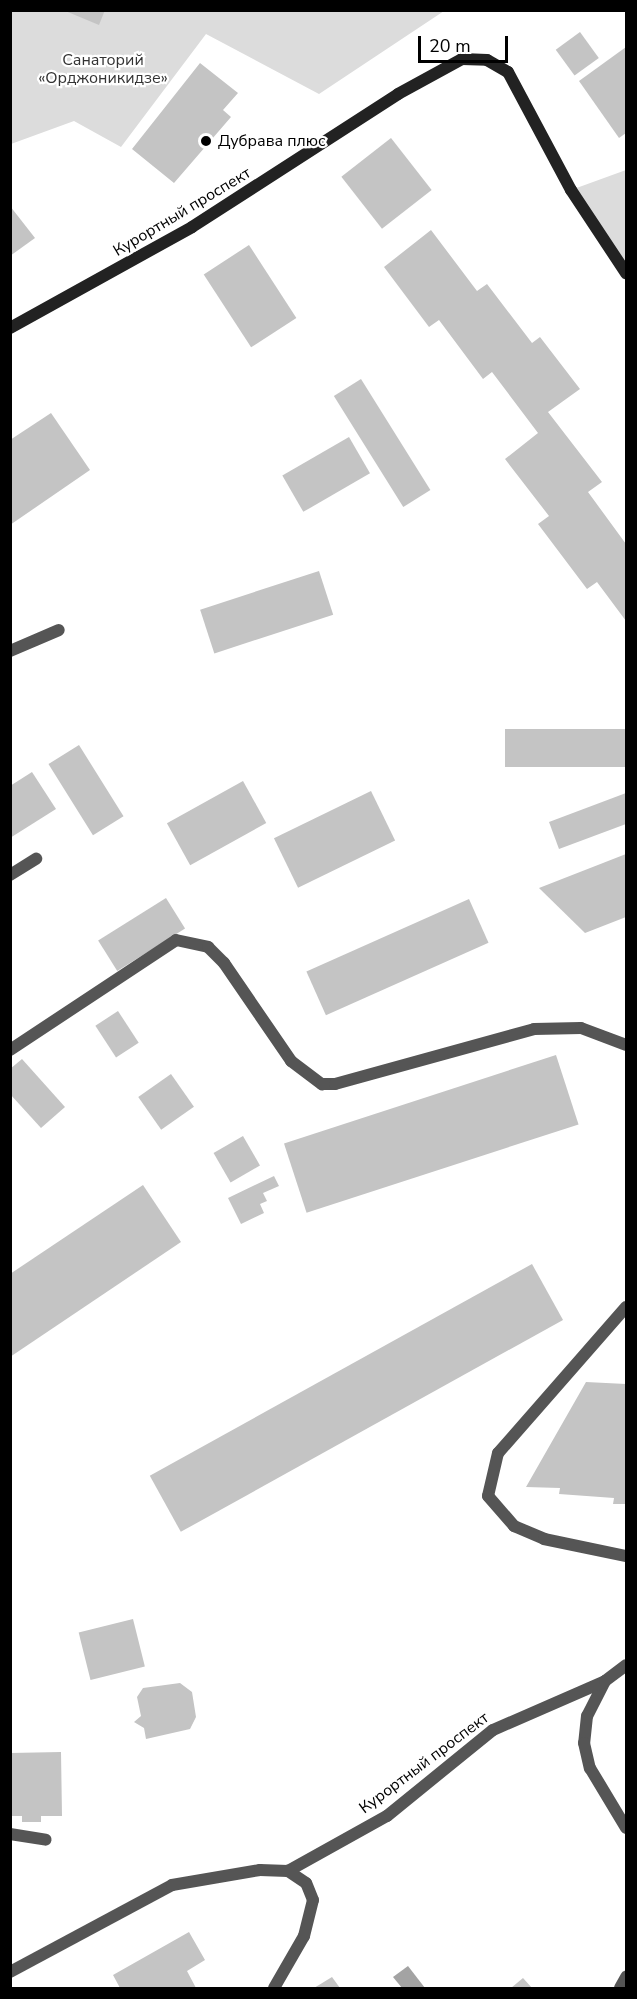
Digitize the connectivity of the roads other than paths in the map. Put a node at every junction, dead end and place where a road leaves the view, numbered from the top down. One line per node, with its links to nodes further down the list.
1 (627, 273): 2 (street, Курортный проспект)
2 (10, 328)
3 (59, 630): 4 (street)
4 (10, 651)
5 (36, 859): 6 (street)
6 (10, 875)
7 (627, 1045): 8 (street)
8 (10, 1050)
9 (627, 1307): 10 (street)
10 (627, 1556)
11 (627, 1665): 12 (street, Курортный проспект)
12 (605, 1681): 13 (street); 16 (street, Курортный проспект)
13 (627, 1828)
14 (10, 1834): 15 (street)
15 (46, 1840)
16 (288, 1871): 17 (street); 19 (street)
17 (10, 1972)
18 (627, 1977): 20 (street)
19 (274, 1989)
20 (620, 1989)

